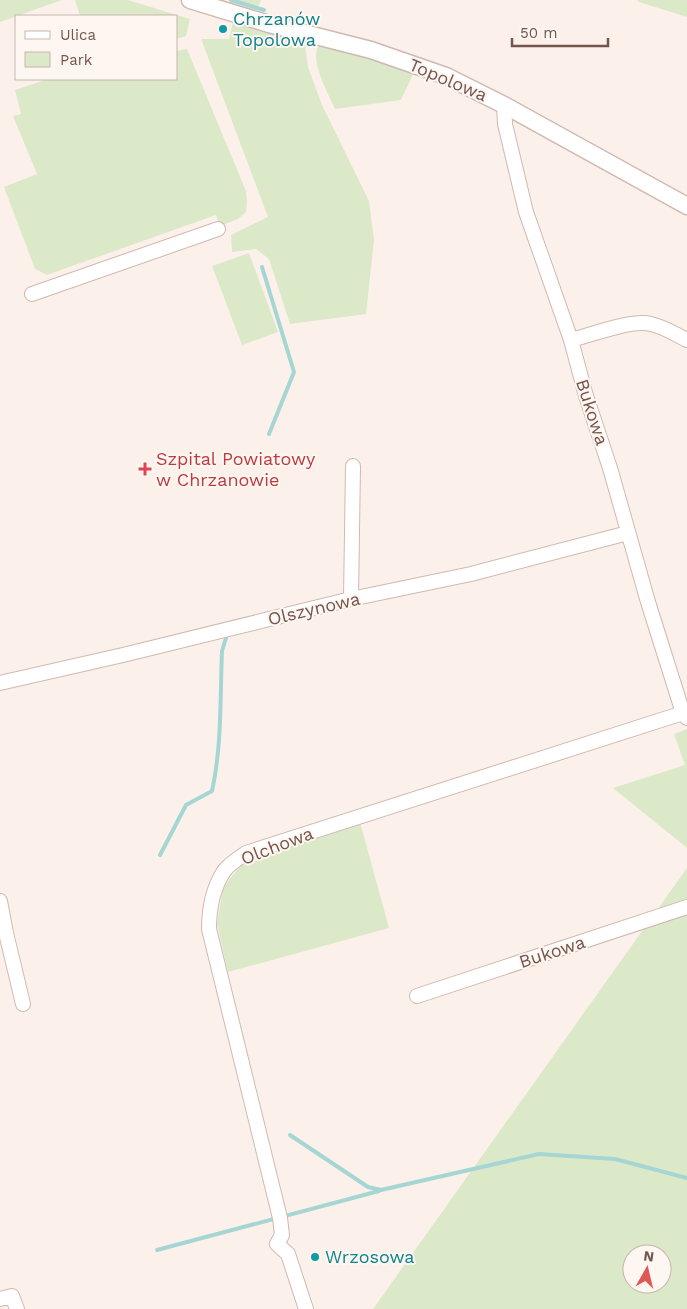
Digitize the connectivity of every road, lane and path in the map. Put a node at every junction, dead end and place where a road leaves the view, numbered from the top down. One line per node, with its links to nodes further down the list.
1 (190, 0): 2 (street, Topolowa)
2 (504, 105): 3 (street, Topolowa); 6 (street, Bukowa)
3 (687, 206)
4 (218, 229): 5 (street)
5 (32, 294)
6 (571, 340): 7 (street); 9 (street, Bukowa)
7 (687, 340)
8 (352, 466): 10 (street)
9 (628, 533): 10 (street, Olszynowa); 12 (street, Bukowa)
10 (351, 600): 11 (street, Olszynowa)
11 (0, 683)
12 (685, 715): 19 (street, Olchowa)
13 (0, 901): 16 (street)
14 (687, 907): 15 (street, Bukowa)
15 (417, 996)
16 (23, 1004)
17 (6, 1297): 18 (street)
18 (17, 1309)
19 (306, 1309)

